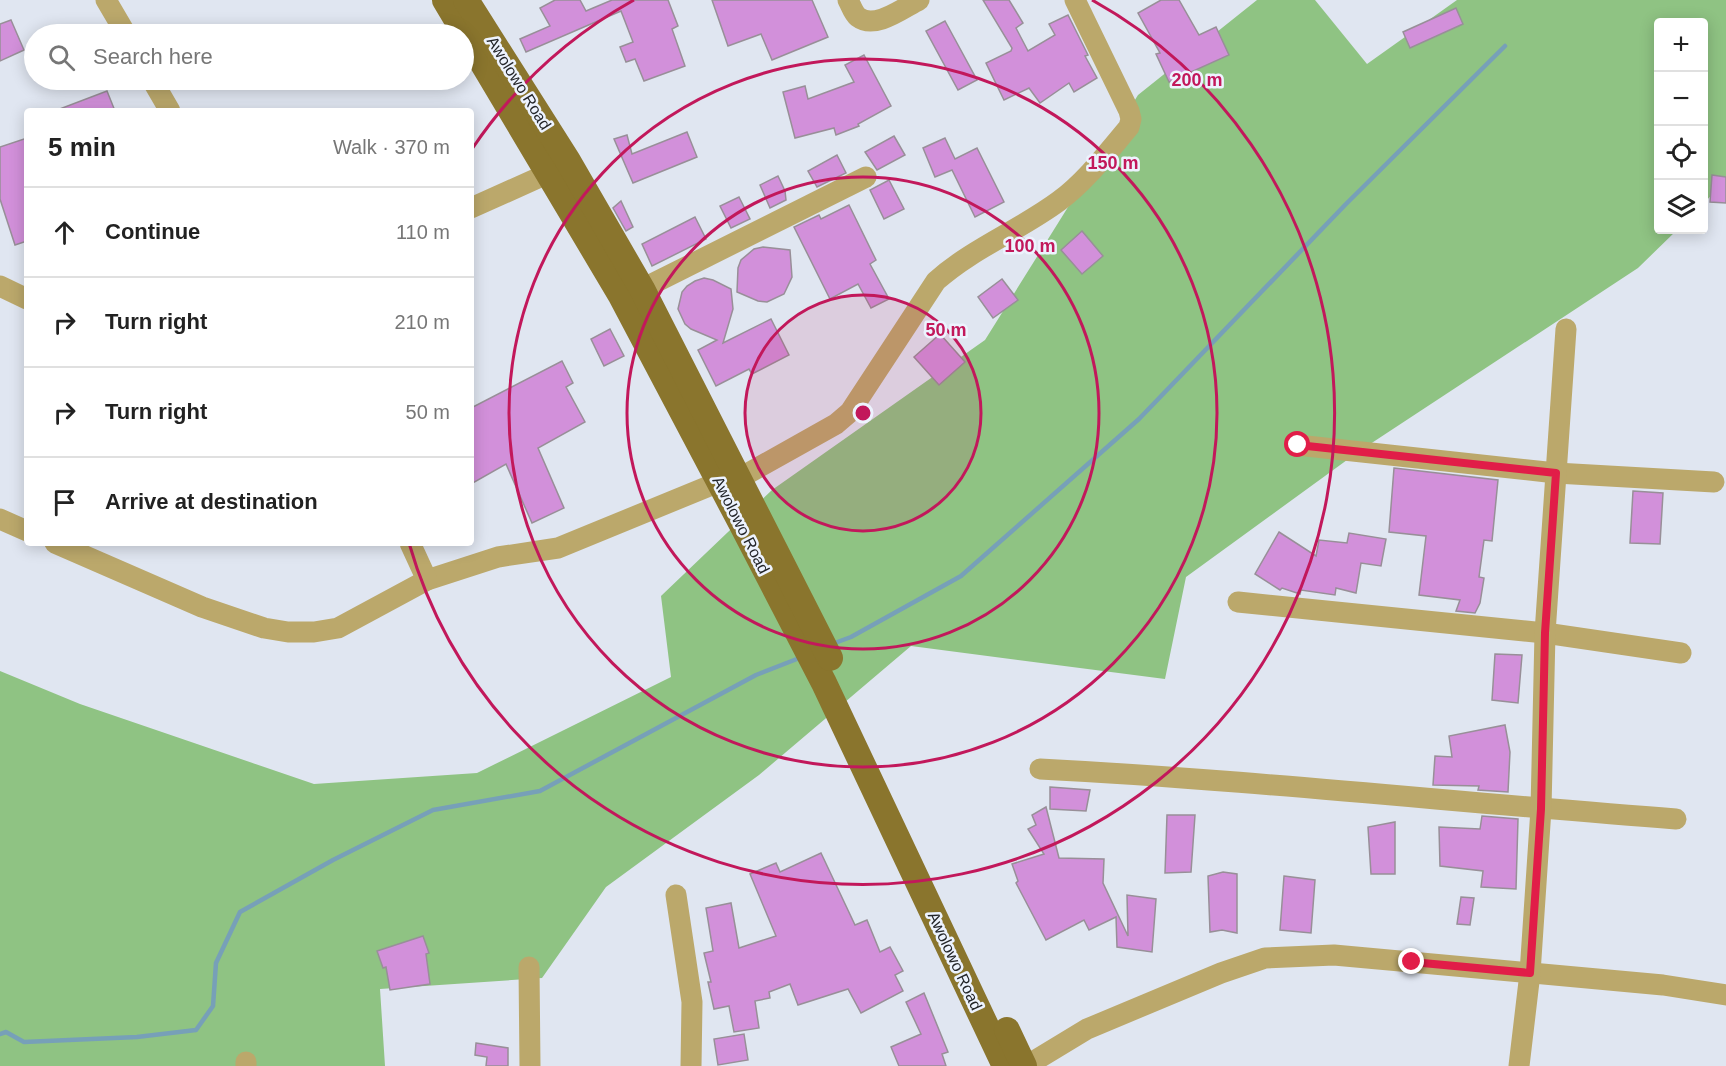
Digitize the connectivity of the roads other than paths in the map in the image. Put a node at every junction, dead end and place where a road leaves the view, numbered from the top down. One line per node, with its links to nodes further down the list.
1 (106, 0): 7 (street)
2 (445, 0): 8 (main road, Awolowo Road)
3 (466, 0): 15 (main road, Awolowo Road)
4 (848, 0): 5 (street)
5 (919, 0)
6 (1076, 0): 19 (street)
7 (120, 24)
8 (459, 24)
9 (474, 48): 12 (main road, Awolowo Road)
10 (158, 90): 11 (street)
11 (168, 108)
12 (549, 173): 14 (street); 19 (main road, Awolowo Road)
13 (866, 177): 15 (street)
14 (474, 207)
15 (642, 289): 19 (main road, Awolowo Road)
16 (1566, 329): 18 (street)
17 (1298, 445): 18 (street)
18 (1556, 473): 20 (street); 27 (street)
19 (729, 480): 25 (street); 29 (main road, Awolowo Road)
20 (1714, 482)
21 (0, 519): 22 (street)
22 (24, 530)
23 (62, 546): 25 (street)
24 (411, 546): 25 (street)
25 (427, 580)
26 (1238, 602): 27 (street)
27 (1545, 633): 28 (street); 31 (street)
28 (1681, 652)
29 (831, 678): 39 (main road, Awolowo Road); 40 (main road, Awolowo Road)
30 (1040, 769): 31 (street)
31 (1541, 809): 32 (street); 35 (street)
32 (1676, 819)
33 (675, 895): 38 (street)
34 (529, 967): 37 (street)
35 (1530, 973): 36 (street); 40 (street); 41 (street)
36 (1726, 995)
37 (530, 1066)
38 (691, 1066)
39 (1005, 1066)
40 (1025, 1066)
41 (1518, 1066)

